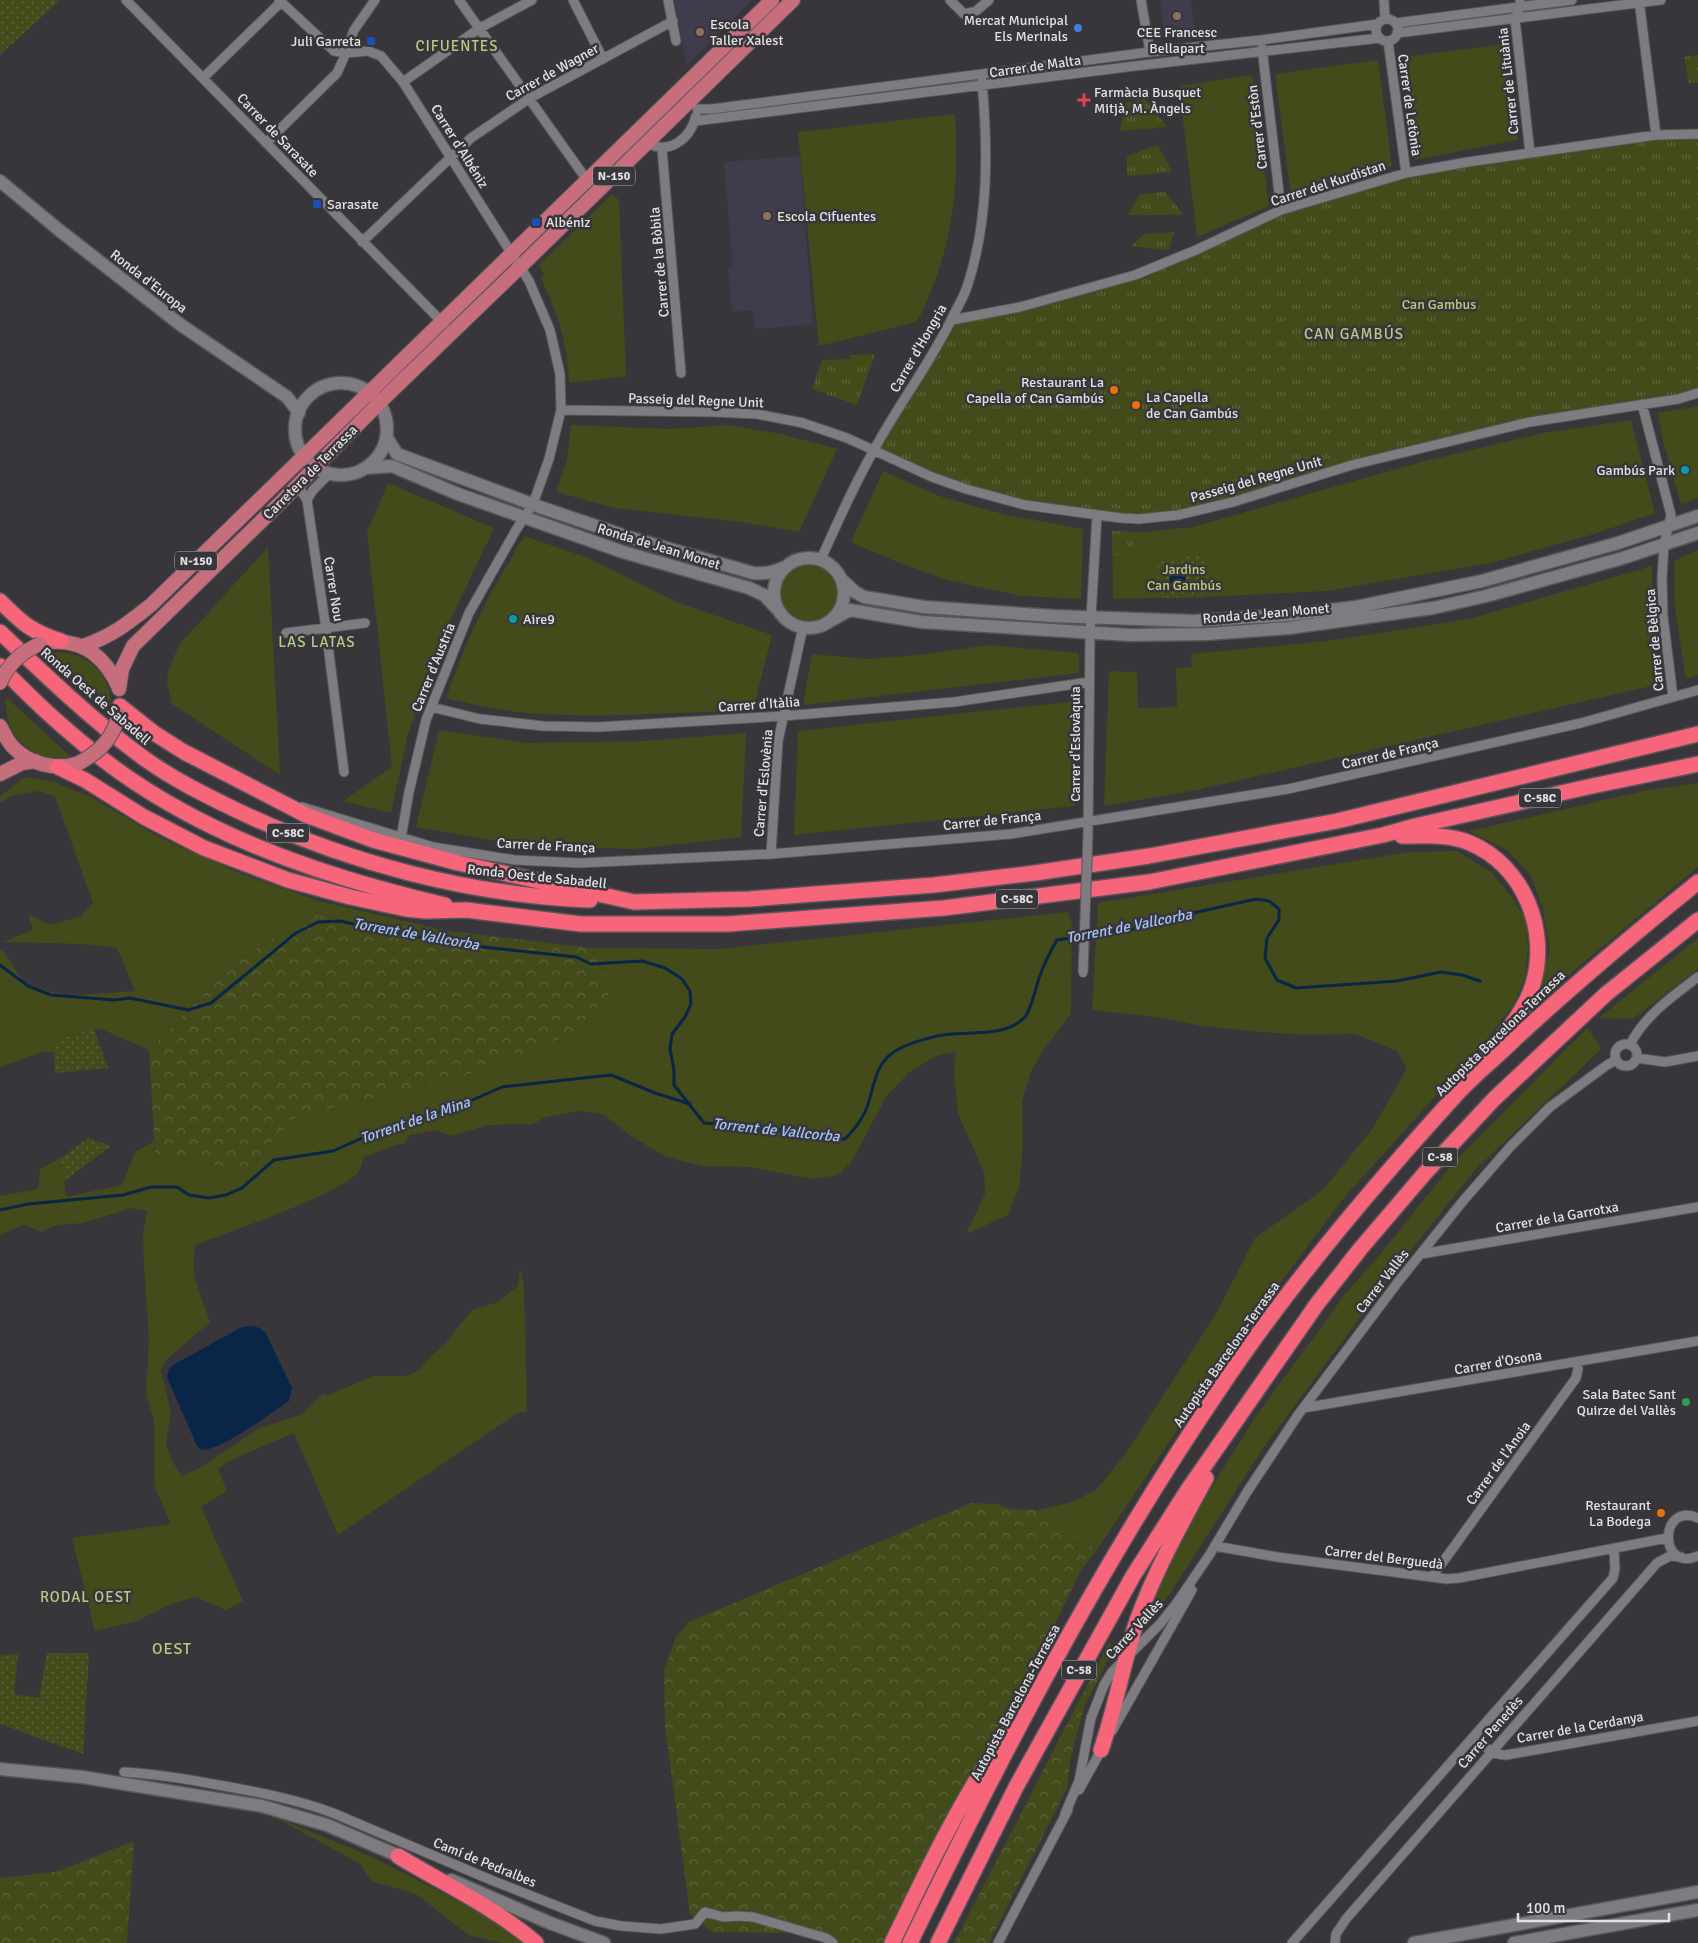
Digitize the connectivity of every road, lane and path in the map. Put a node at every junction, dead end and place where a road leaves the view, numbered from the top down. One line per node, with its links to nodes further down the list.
1 (126, 0): 31 (street, Carrer de Sarasate)
2 (375, 0): 28 (street)
3 (459, 0): 21 (street)
4 (532, 0): 21 (street)
5 (574, 0): 29 (street)
6 (668, 0): 19 (street)
7 (772, 0): 35 (main road, Carretera de Terrassa / N-150)
8 (793, 0): 35 (main road, Carretera de Terrassa / N-150)
9 (950, 0): 10 (street)
10 (989, 0)
11 (1141, 0): 26 (street)
12 (1384, 0): 20 (street)
13 (1572, 0): 17 (street)
14 (1661, 0): 16 (street)
15 (280, 1): 28 (street); 31 (street)
16 (1639, 1): 18 (street); 39 (street)
17 (1520, 3): 18 (street, Carrer de Lituània); 22 (street)
18 (1515, 18): 22 (street); 43 (street, Carrer de Lituània)
19 (673, 21): 25 (street); 29 (street, Carrer de Wagner)
20 (1381, 21): 22 (street); 23 (street); 24 (street, Carrer de Malta)
21 (480, 28): 32 (street); 34 (street)
22 (1397, 28): 23 (street)
23 (1384, 39): 27 (street, Carrer de Malta); 45 (street, Carrer de Letònia)
24 (1261, 40): 26 (street, Carrer de Malta); 27 (street, Carrer d'Estòn)
25 (676, 42)
26 (1150, 52): 30 (street, Carrer de Malta)
27 (1262, 52): 33 (street, Carrer de Malta); 48 (street, Carrer d'Estòn)
28 (346, 53): 32 (street, Carrer d'Albéniz); 40 (street)
29 (603, 59): 34 (street, Carrer de Wagner)
30 (982, 76): 33 (street, Carrer d'Hongria); 35 (street, Carrer de Malta)
31 (203, 78): 40 (street, Carrer de Sarasate)
32 (403, 82): 44 (street, Carrer d'Albéniz)
33 (983, 86): 36 (street, Carrer de Malta); 52 (street, Carrer d'Hongria)
34 (530, 98): 44 (street, Carrer de Wagner); 46 (street)
35 (690, 100): 36 (street); 37 (main road, Carretera de Terrassa / N-150); 41 (main road, Carretera de Terrassa / N-150)
36 (695, 121): 42 (street)
37 (644, 126): 41 (street); 46 (main road, Carretera de Terrassa / N-150)
38 (1698, 134): 39 (street, Carrer del Kurdistan)
39 (1656, 135): 43 (street, Carrer del Kurdistan)
40 (266, 143): 49 (street, Carrer de Sarasate)
41 (647, 143): 42 (street); 51 (main road, Carretera de Terrassa / N-150)
42 (662, 149): 55 (street, Carrer de la Bòbila)
43 (1530, 153): 45 (street, Carrer del Kurdistan)
44 (450, 156): 49 (street, Carrer de Wagner); 50 (street, Carrer d'Albéniz)
45 (1406, 173): 48 (street, Carrer del Kurdistan)
46 (587, 180): 50 (main road, Carretera de Terrassa / N-150)
47 (0, 181): 57 (street, Ronda d'Europa)
48 (1281, 210): 52 (street, Carrer del Kurdistan)
49 (362, 242): 53 (street, Carrer de Sarasate)
50 (512, 253): 51 (street); 53 (main road, Carretera de Terrassa / N-150)
51 (520, 267): 54 (main road, Carretera de Terrassa / N-150); 61 (street)
52 (952, 320): 64 (street, Carrer d'Hongria)
53 (441, 321): 54 (street, Carrer de Sarasate); 59 (main road, Carretera de Terrassa / N-150)
54 (452, 332): 59 (main road, Carretera de Terrassa / N-150)
55 (681, 373)
56 (1698, 394): 60 (street, Passeig del Regne Unit)
57 (287, 397): 58 (street); 62 (street, Ronda d'Europa)
58 (307, 398): 59 (street); 62 (street)
59 (374, 398): 63 (street); 65 (main road, Carretera de Terrassa / N-150); 66 (main road, Carretera de Terrassa / N-150)
60 (1642, 404): 72 (street, Passeig del Regne Unit); 75 (street, Carrer de Bèlgica)
61 (561, 410): 64 (street, Passeig del Regne Unit); 71 (street)
62 (299, 413): 65 (street)
63 (387, 438): 67 (street); 71 (street, Ronda de Jean Monet)
64 (873, 451): 72 (street, Passeig del Regne Unit); 78 (street, Carrer d'Hongria)
65 (300, 456): 66 (street); 69 (main road); 92 (main road, Carretera de Terrassa / N-150)
66 (315, 467): 68 (street); 69 (main road, Carretera de Terrassa / N-150)
67 (365, 468): 68 (street, Ronda de Jean Monet); 74 (street, Ronda de Jean Monet)
68 (329, 474): 70 (street)
69 (298, 486): 70 (street, Carrer Nou); 96 (main road, Carretera de Terrassa / N-150)
70 (306, 500): 87 (street, Carrer Nou)
71 (533, 504): 74 (street); 79 (street, Ronda de Jean Monet)
72 (1096, 515): 83 (street, Carrer d'Eslovàquia)
73 (1698, 516): 75 (street, Ronda de Jean Monet)
74 (524, 518): 82 (street, Ronda de Jean Monet); 99 (street, Carrer d'Austria)
75 (1669, 526): 77 (street, Carrer de Bèlgica); 83 (street, Ronda de Jean Monet)
76 (1698, 533): 77 (street, Ronda de Jean Monet)
77 (1664, 544): 90 (street, Ronda de Jean Monet); 98 (street, Carrer de Bèlgica)
78 (821, 559): 79 (street); 80 (street)
79 (785, 567): 82 (street)
80 (842, 580): 83 (street, Ronda de Jean Monet); 84 (street)
81 (0, 601): 91 (highway)
82 (780, 612): 86 (street)
83 (1091, 617): 90 (street, Carrer d'Eslovàquia)
84 (830, 621): 86 (street); 90 (street, Ronda de Jean Monet)
85 (365, 623): 87 (street)
86 (803, 627): 101 (street, Carrer d'Eslovènia)
87 (326, 628): 89 (street); 109 (street, Carrer Nou)
88 (0, 632): 117 (highway, Ronda Oest de Sabadell / C-58C)
89 (286, 633)
90 (1090, 634): 94 (street, Carrer d'Eslovàquia)
91 (61, 641): 92 (main road, N-150); 95 (main road, N-150, bridge)
92 (83, 646): 96 (main road, N-150)
93 (0, 666): 118 (highway, C-58C)
94 (1089, 682): 101 (street, Carrer d'Itàlia); 112 (street, Carrer d'Eslovàquia)
95 (0, 683)
96 (119, 689): 100 (main road, N-150)
97 (1698, 690): 98 (street, Carrer de França)
98 (1673, 697): 112 (street, Carrer de França)
99 (431, 707): 101 (street, Carrer d'Itàlia); 114 (street, Carrer d'Austria)
100 (120, 710): 108 (main road, N-150, bridge); 111 (highway)
101 (783, 716): 115 (street, Carrer d'Eslovènia)
102 (0, 726): 106 (main road, N-150)
103 (1698, 728): 105 (highway)
104 (1698, 734): 105 (highway, C-58C)
105 (1648, 746): 117 (highway, C-58C)
106 (35, 761): 108 (main road, N-150); 110 (main road)
107 (1698, 764): 113 (highway, C-58C)
108 (58, 767): 118 (highway)
109 (344, 772)
110 (0, 774)
111 (283, 802): 114 (street, Carrer de França); 117 (highway)
112 (1088, 822): 115 (street, Carrer de França); 120 (street, Carrer d'Eslovàquia, bridge)
113 (1383, 835): 118 (highway, C-58C); 126 (highway)
114 (401, 838): 115 (street, Carrer de França)
115 (770, 854)
116 (1698, 882): 126 (highway, Autopista Barcelona-Terrassa / C-58)
117 (634, 902)
118 (466, 910)
119 (1698, 920): 132 (highway, C-58)
120 (1083, 973)
121 (1698, 977): 122 (street)
122 (1630, 1045): 124 (street); 125 (street)
123 (1698, 1056): 124 (street)
124 (1637, 1058): 125 (street)
125 (1616, 1060): 128 (street, Carrer Vallès)
126 (1459, 1092): 141 (highway, Autopista Barcelona-Terrassa / C-58)
127 (1698, 1207): 128 (street, Carrer de la Garrotxa)
128 (1421, 1254): 131 (street, Carrer Vallès)
129 (1698, 1341): 130 (street, Carrer d'Osona)
130 (1577, 1362): 131 (street, Carrer d'Osona); 139 (street, Carrer de l'Anoia)
131 (1303, 1408): 136 (street, Carrer Vallès)
132 (1242, 1410): 140 (highway); 158 (highway, C-58)
133 (1698, 1518): 134 (street)
134 (1667, 1538): 135 (street, Carrer del Berguedà); 138 (street)
135 (1614, 1549): 139 (street, Carrer del Berguedà); 143 (street, Carrer Penedès)
136 (1212, 1550): 139 (street, Carrer del Berguedà); 140 (street, Carrer Vallès); 144 (street, Carrer Vallès)
137 (1698, 1556): 138 (street, Carrer Penedès)
138 (1681, 1558): 145 (street, Carrer Penedès)
139 (1432, 1577)
140 (1127, 1657): 144 (highway); 148 (street, Carrer Vallès)
141 (1040, 1685): 156 (highway); 157 (highway, Autopista Barcelona-Terrassa / C-58)
142 (1698, 1721): 145 (street, Carrer de la Cerdanya)
143 (1473, 1737): 145 (street); 160 (street, Carrer Penedès)
144 (1101, 1750): 148 (street, Carrer Vallès)
145 (1492, 1752): 161 (street, Carrer Penedès)
146 (0, 1770): 149 (street)
147 (124, 1772): 155 (street, Camí de Pedralbes)
148 (1065, 1814): 159 (street, Carrer Vallès)
149 (398, 1856): 153 (highway); 154 (street)
150 (1698, 1892): 152 (street)
151 (1698, 1910): 163 (street)
152 (1438, 1941): 162 (street)
153 (536, 1943)
154 (604, 1943)
155 (833, 1943)
156 (892, 1943)
157 (910, 1943)
158 (938, 1943)
159 (1000, 1943)
160 (1292, 1943)
161 (1335, 1943)
162 (1414, 1943)
163 (1514, 1943)

